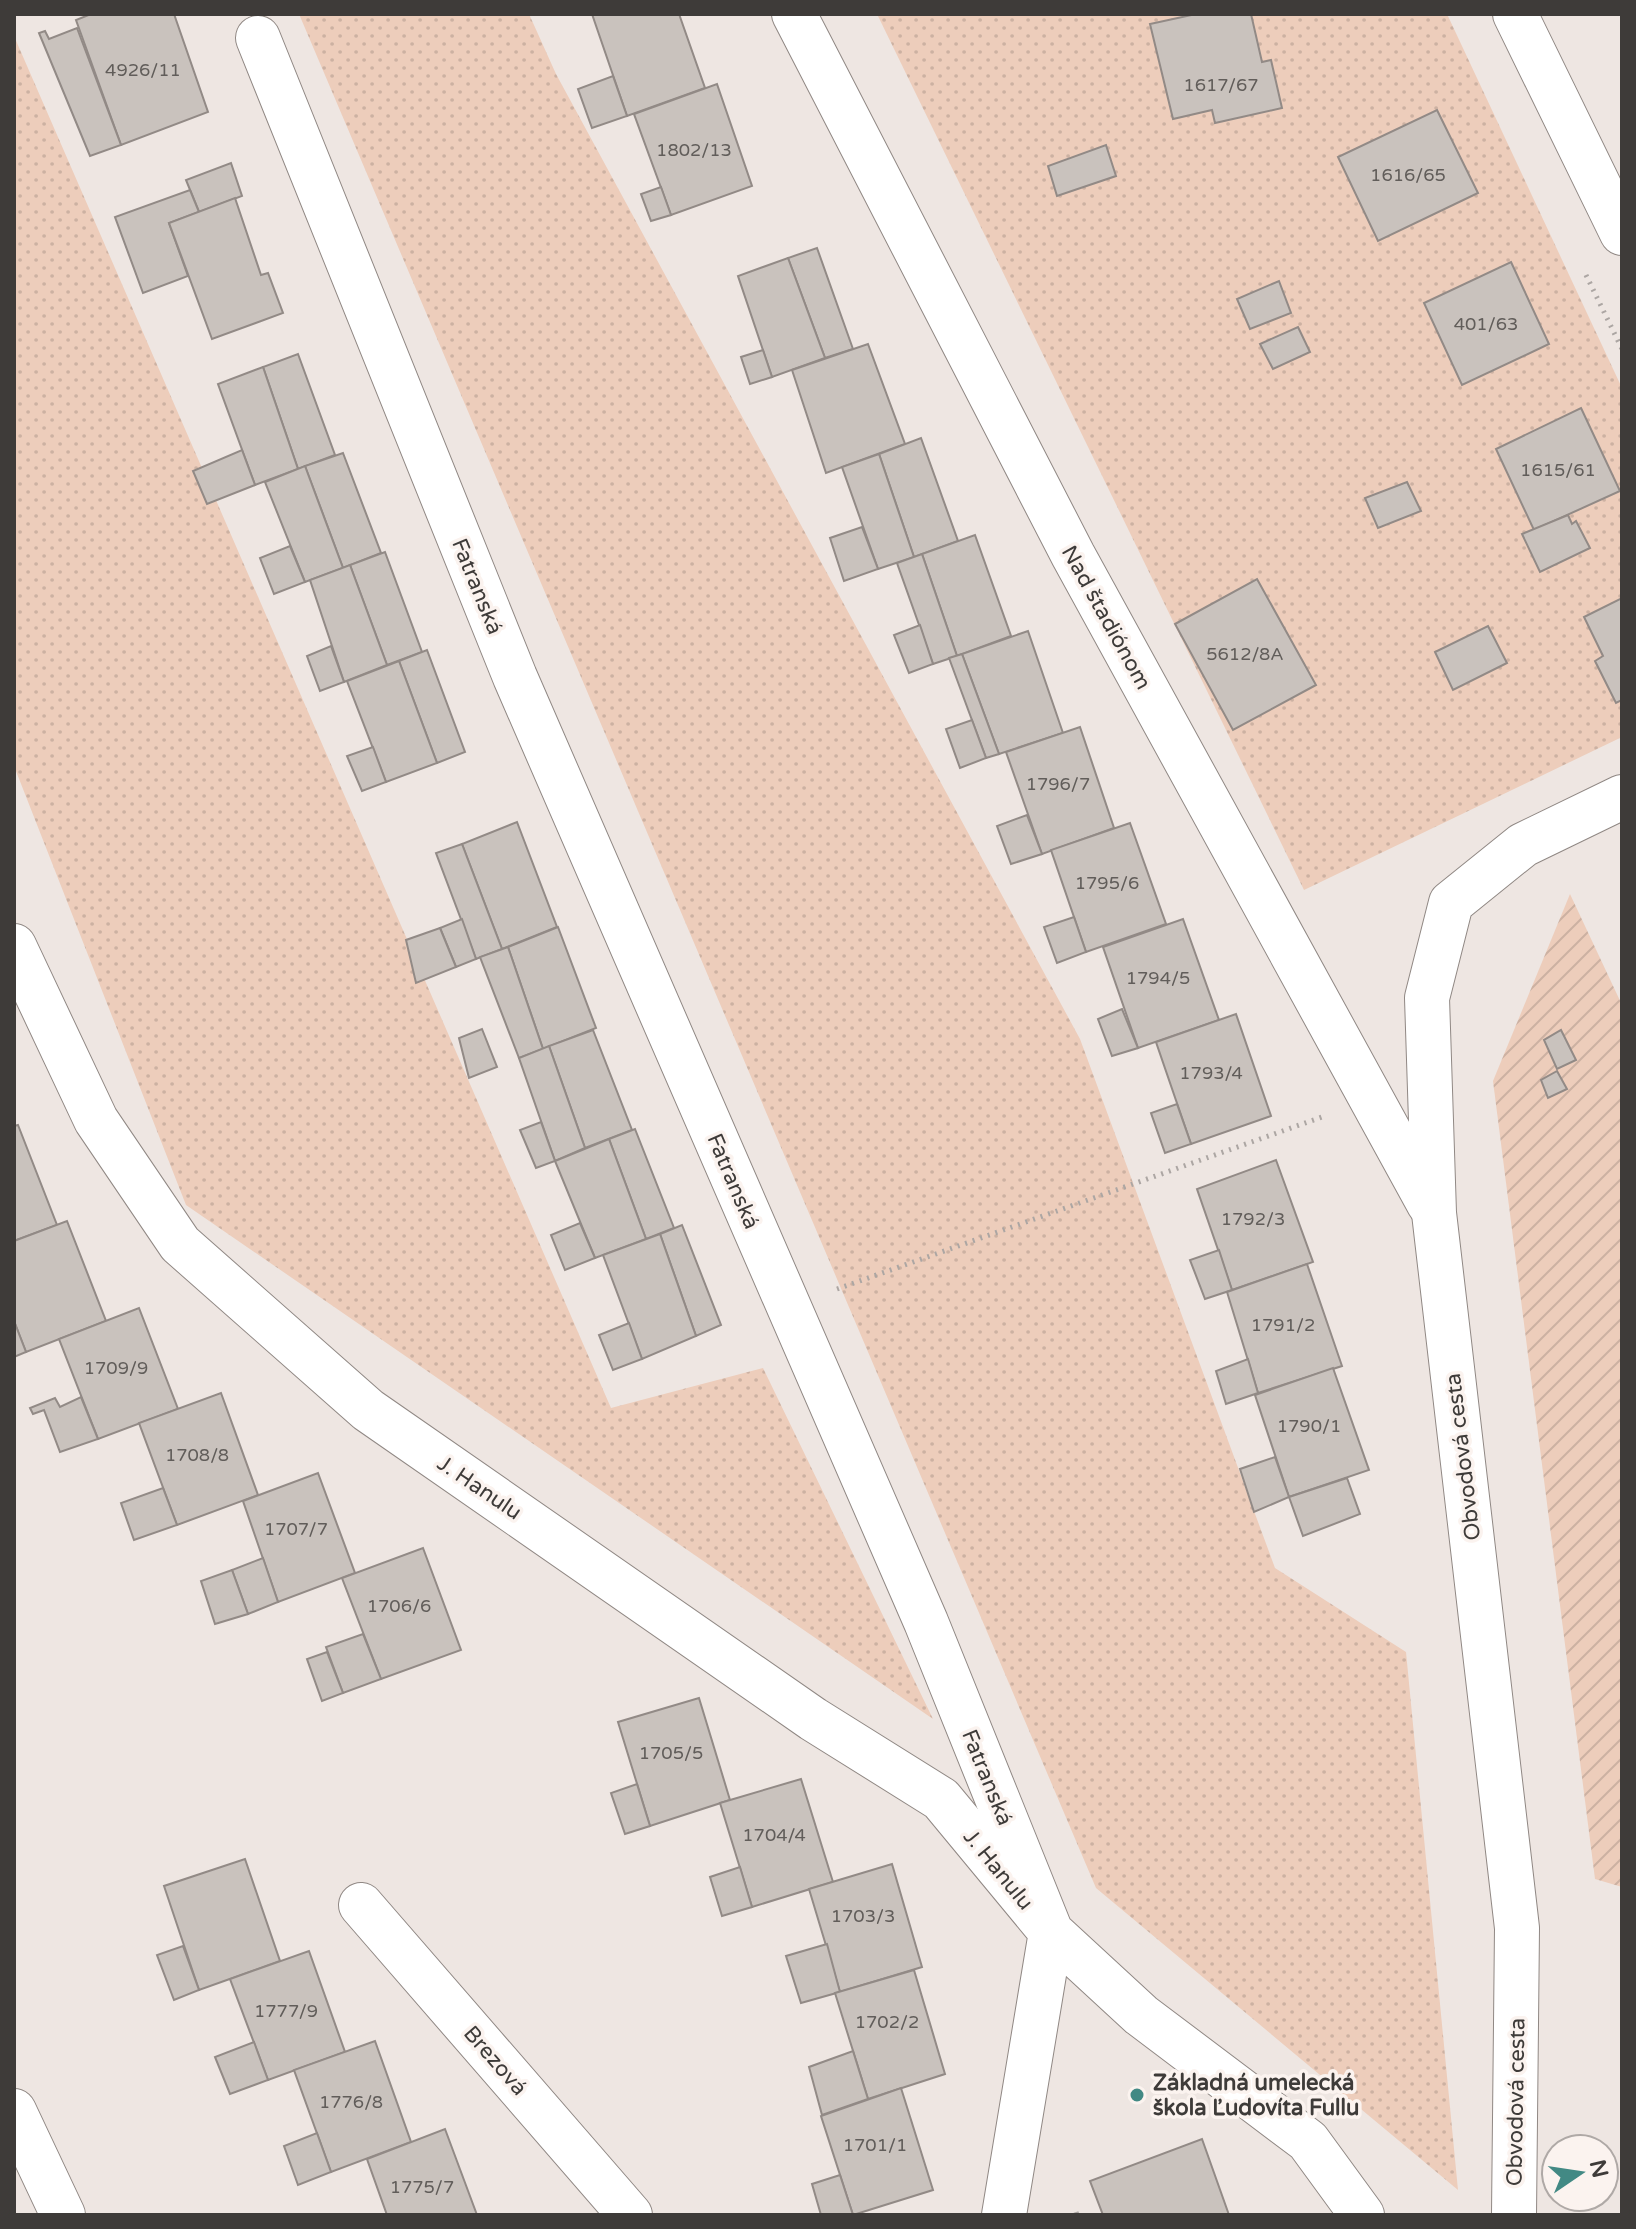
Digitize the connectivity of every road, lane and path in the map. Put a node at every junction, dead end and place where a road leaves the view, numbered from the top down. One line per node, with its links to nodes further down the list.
1 (794, 14): 7 (street, Nad štadiónom)
2 (1515, 14): 4 (street)
3 (258, 38): 9 (street, Fatranská)
4 (1622, 233)
5 (1622, 797): 8 (street, Obvodová cesta)
6 (14, 946): 11 (street, J. Hanulu)
7 (1371, 1099): 8 (street, Nad štadiónom); 9 (path)
8 (1434, 1213): 17 (street, Obvodová cesta)
9 (788, 1307): 11 (street, Fatranská)
10 (361, 1905): 14 (street, Brezová)
11 (1051, 1932): 15 (street); 16 (street, Fatranská)
12 (14, 2111): 13 (street)
13 (63, 2215)
14 (630, 2215)
15 (1004, 2215)
16 (1362, 2215)
17 (1514, 2215)

